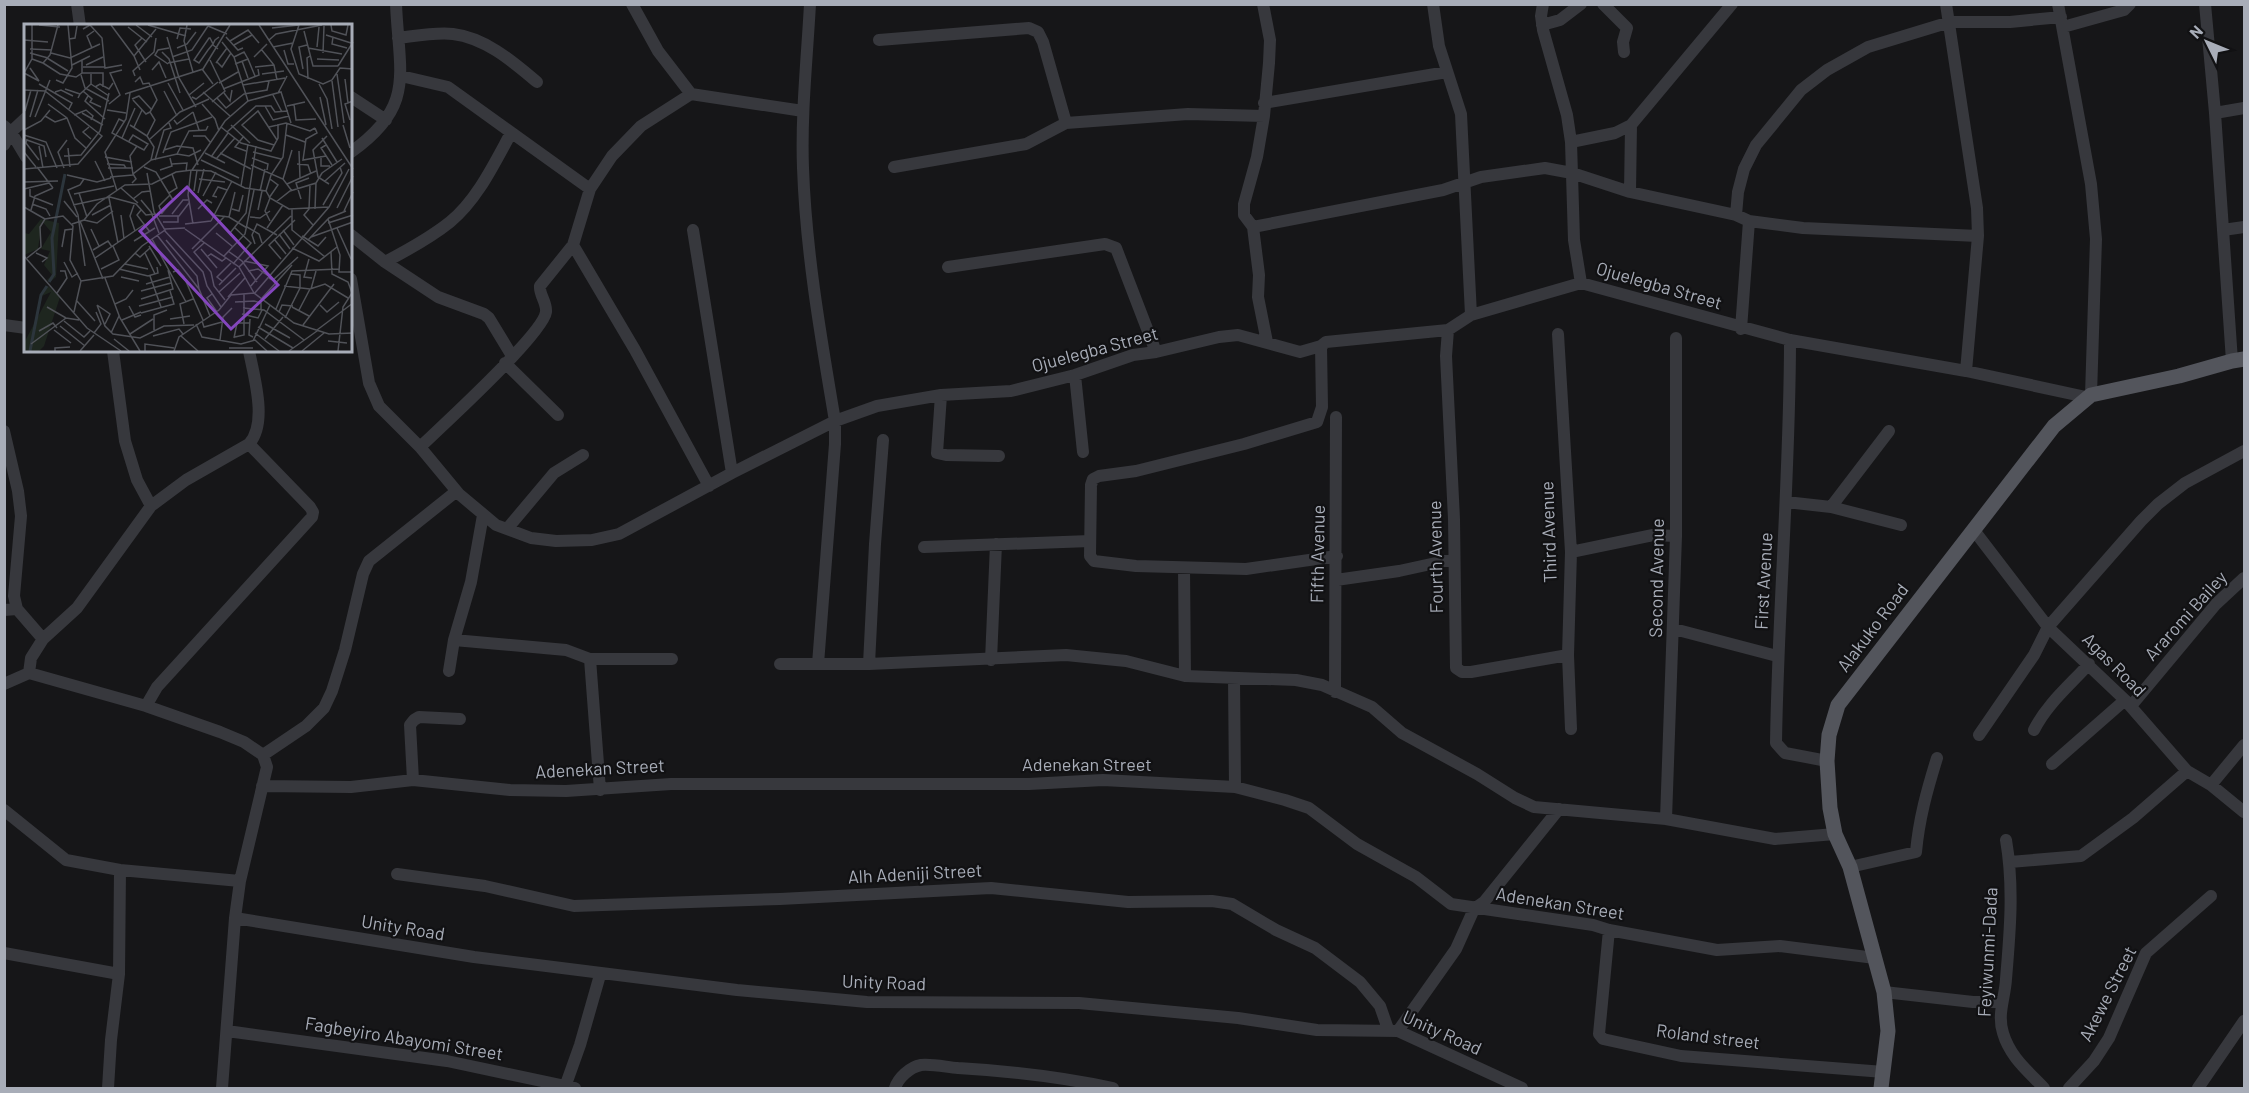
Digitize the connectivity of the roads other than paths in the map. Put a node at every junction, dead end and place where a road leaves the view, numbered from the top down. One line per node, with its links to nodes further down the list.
1 (77, 4): 16 (street)
2 (396, 4): 18 (street)
3 (810, 4): 28 (street)
4 (1263, 4): 27 (street)
5 (1433, 4): 21 (street)
6 (1543, 4): 17 (street)
7 (1581, 4): 17 (street)
8 (1603, 4): 20 (street)
9 (1732, 4): 33 (street)
10 (1946, 4): 15 (street)
11 (2130, 4): 14 (street)
12 (2205, 4): 29 (street)
13 (634, 6): 24 (street)
14 (2060, 16): 15 (street); 76 (street)
15 (1950, 22): 45 (street); 52 (street)
16 (80, 24)
17 (1542, 25): 36 (street)
18 (398, 38): 22 (street); 23 (street)
19 (879, 40): 32 (street)
20 (1624, 52)
21 (1447, 72): 27 (street); 42 (street)
22 (401, 76): 31 (street); 35 (street)
23 (537, 82)
24 (692, 94): 28 (street); 43 (street)
25 (352, 98): 31 (street)
26 (2244, 108): 29 (street)
27 (1264, 110): 32 (street); 47 (street)
28 (803, 111): 79 (street)
29 (2215, 113): 50 (street)
30 (24, 119): 34 (street)
31 (386, 120): 38 (street)
32 (1066, 123): 40 (street)
33 (1631, 125): 36 (street); 44 (street)
34 (8, 129): 37 (street); 39 (street)
35 (511, 134): 43 (street); 54 (street)
36 (1571, 142): 41 (street)
37 (4, 145)
38 (352, 151)
39 (24, 154)
40 (894, 167)
41 (1572, 173): 42 (street); 44 (street); 56 (street)
42 (1464, 184): 47 (street); 58 (street)
43 (590, 189): 53 (street)
44 (1630, 192): 45 (street)
45 (1736, 215): 46 (street)
46 (1749, 221): 52 (street); 61 (street)
47 (1253, 227): 66 (street)
48 (2244, 227): 50 (street)
49 (693, 230): 89 (street)
50 (2223, 230): 72 (street)
51 (352, 236): 54 (street)
52 (1978, 236): 73 (street)
53 (573, 246): 71 (street); 90 (street)
54 (385, 262): 71 (street)
55 (948, 267): 70 (street)
56 (1581, 283): 58 (street, Ojuelegba Street); 61 (street, Ojuelegba Street)
57 (352, 284): 84 (street)
58 (1471, 315): 62 (street, Ojuelegba Street)
59 (4, 326): 60 (street)
60 (24, 328)
61 (1741, 329): 65 (street, Ojuelegba Street)
62 (1448, 330): 67 (street, Ojuelegba Street); 105 (street, Fourth Avenue)
63 (1558, 334): 103 (street, Third Avenue)
64 (1676, 338): 99 (street, Second Avenue)
65 (1790, 340): 73 (street, Ojuelegba Street); 92 (street, First Avenue)
66 (1267, 342): 67 (street, Ojuelegba Street); 70 (street, Ojuelegba Street)
67 (1321, 346): 100 (street)
68 (113, 352): 93 (street)
69 (249, 352): 83 (street)
70 (1156, 352): 74 (street, Ojuelegba Street)
71 (509, 360): 77 (street); 84 (street)
72 (2238, 360): 76 (main road, Alakuko Road)
73 (1966, 371): 76 (street, Ojuelegba Street)
74 (1076, 375): 75 (street, Ojuelegba Street); 86 (street)
75 (941, 395): 79 (street, Ojuelegba Street); 88 (street)
76 (2088, 396): 98 (main road, Alakuko Road)
77 (558, 415)
78 (1336, 417): 104 (street, Fifth Avenue)
79 (835, 421): 89 (street, Ojuelegba Street); 120 (street)
80 (4, 431): 109 (street)
81 (1889, 431): 94 (street)
82 (883, 440): 121 (street)
83 (249, 444): 93 (street); 130 (street)
84 (420, 447): 91 (street)
85 (2244, 451): 110 (street)
86 (1083, 452)
87 (583, 455): 97 (street)
88 (999, 456)
89 (732, 473): 90 (street, Ojuelegba Street)
90 (709, 486): 97 (street, Ojuelegba Street)
91 (459, 494): 95 (street, Ojuelegba Street); 136 (street)
92 (1786, 501): 94 (street); 115 (street, First Avenue)
93 (151, 506): 112 (street)
94 (1831, 507): 96 (street)
95 (483, 515): 97 (street, Ojuelegba Street); 113 (street)
96 (1901, 525)
97 (507, 529)
98 (1972, 529): 110 (street, Agas Road); 138 (main road, Alakuko Road)
99 (1676, 536): 103 (street); 111 (street, Second Avenue)
100 (1090, 541): 101 (street); 106 (street)
101 (996, 543): 102 (street); 118 (street)
102 (924, 547)
103 (1571, 552): 114 (street, Third Avenue)
104 (1337, 556): 106 (street); 108 (street, Fifth Avenue)
105 (1454, 559): 108 (street); 114 (street, Fourth Avenue)
106 (1184, 568): 125 (street)
107 (2244, 578): 129 (street, Araromi Bailey)
108 (1336, 580): 128 (street, Fifth Avenue)
109 (11, 610): 112 (street)
110 (2048, 627): 122 (street, Agas Road); 134 (street)
111 (1674, 629): 115 (street); 149 (street, Second Avenue)
112 (43, 639): 124 (street)
113 (454, 640): 116 (street); 123 (street)
114 (1568, 655): 132 (street, Third Avenue)
115 (1778, 656): 138 (street, First Avenue)
116 (590, 659): 117 (street); 145 (street)
117 (672, 659)
118 (991, 660): 121 (street); 125 (street)
119 (780, 664): 120 (street)
120 (818, 664): 121 (street)
121 (869, 664)
122 (2089, 664): 129 (street, Agas Road); 133 (street)
123 (449, 671)
124 (29, 673): 127 (street); 130 (street)
125 (1185, 676): 126 (street)
126 (1234, 678): 128 (street); 144 (street)
127 (4, 684)
128 (1335, 692): 146 (street)
129 (2128, 703): 139 (street, Araromi Bailey); 140 (street, Agas Road)
130 (146, 706): 136 (street)
131 (460, 719): 141 (street)
132 (1571, 729)
133 (2034, 730)
134 (1979, 735)
135 (2244, 745): 142 (street)
136 (263, 755): 143 (street)
137 (1937, 758): 153 (street)
138 (1827, 761): 150 (main road, Alakuko Road)
139 (2052, 764)
140 (2187, 771): 142 (street, Agas Road); 152 (street)
141 (413, 780): 143 (street, Adenekan Street); 145 (street, Adenekan Street)
142 (2211, 785): 148 (street, Agas Road)
143 (262, 786): 156 (street)
144 (1235, 787): 145 (street, Adenekan Street); 158 (street, Adenekan Street)
145 (600, 790)
146 (1559, 809): 149 (street); 158 (street)
147 (4, 810): 154 (street)
148 (2244, 812)
149 (1666, 819): 150 (street)
150 (1835, 834): 153 (main road, Alakuko Road)
151 (2006, 840): 152 (street, Feyiwunmi-Dada)
152 (2010, 862): 166 (street, Feyiwunmi-Dada)
153 (1850, 867): 162 (main road, Alakuko Road)
154 (120, 870): 156 (street); 163 (street)
155 (397, 874): 168 (street, Alh Adeniji Street)
156 (240, 881): 159 (street)
157 (2211, 896): 179 (street, Akewe Street)
158 (1474, 909): 160 (street, Adenekan Street); 168 (street)
159 (235, 918): 164 (street, Unity Road); 169 (street)
160 (1609, 930): 162 (street, Adenekan Street); 170 (street, Roland street)
161 (4, 953): 163 (street)
162 (1875, 958): 165 (main road, Alakuko Road)
163 (119, 974): 172 (street)
164 (600, 975): 168 (street, Unity Road); 171 (street)
165 (1884, 992): 166 (street); 170 (main road, Alakuko Road)
166 (2001, 1002): 178 (street, Feyiwunmi-Dada)
167 (2244, 1021): 180 (street)
168 (1393, 1030): 176 (street, Unity Road)
169 (226, 1031): 171 (street, Fagbeyiro Abayomi Street); 173 (street)
170 (1884, 1072): 177 (main road, Alakuko Road)
171 (570, 1088)
172 (108, 1089)
173 (222, 1089)
174 (895, 1089): 175 (street)
175 (1113, 1089)
176 (1522, 1089)
177 (1881, 1089)
178 (2044, 1089)
179 (2069, 1089)
180 (2198, 1089)

